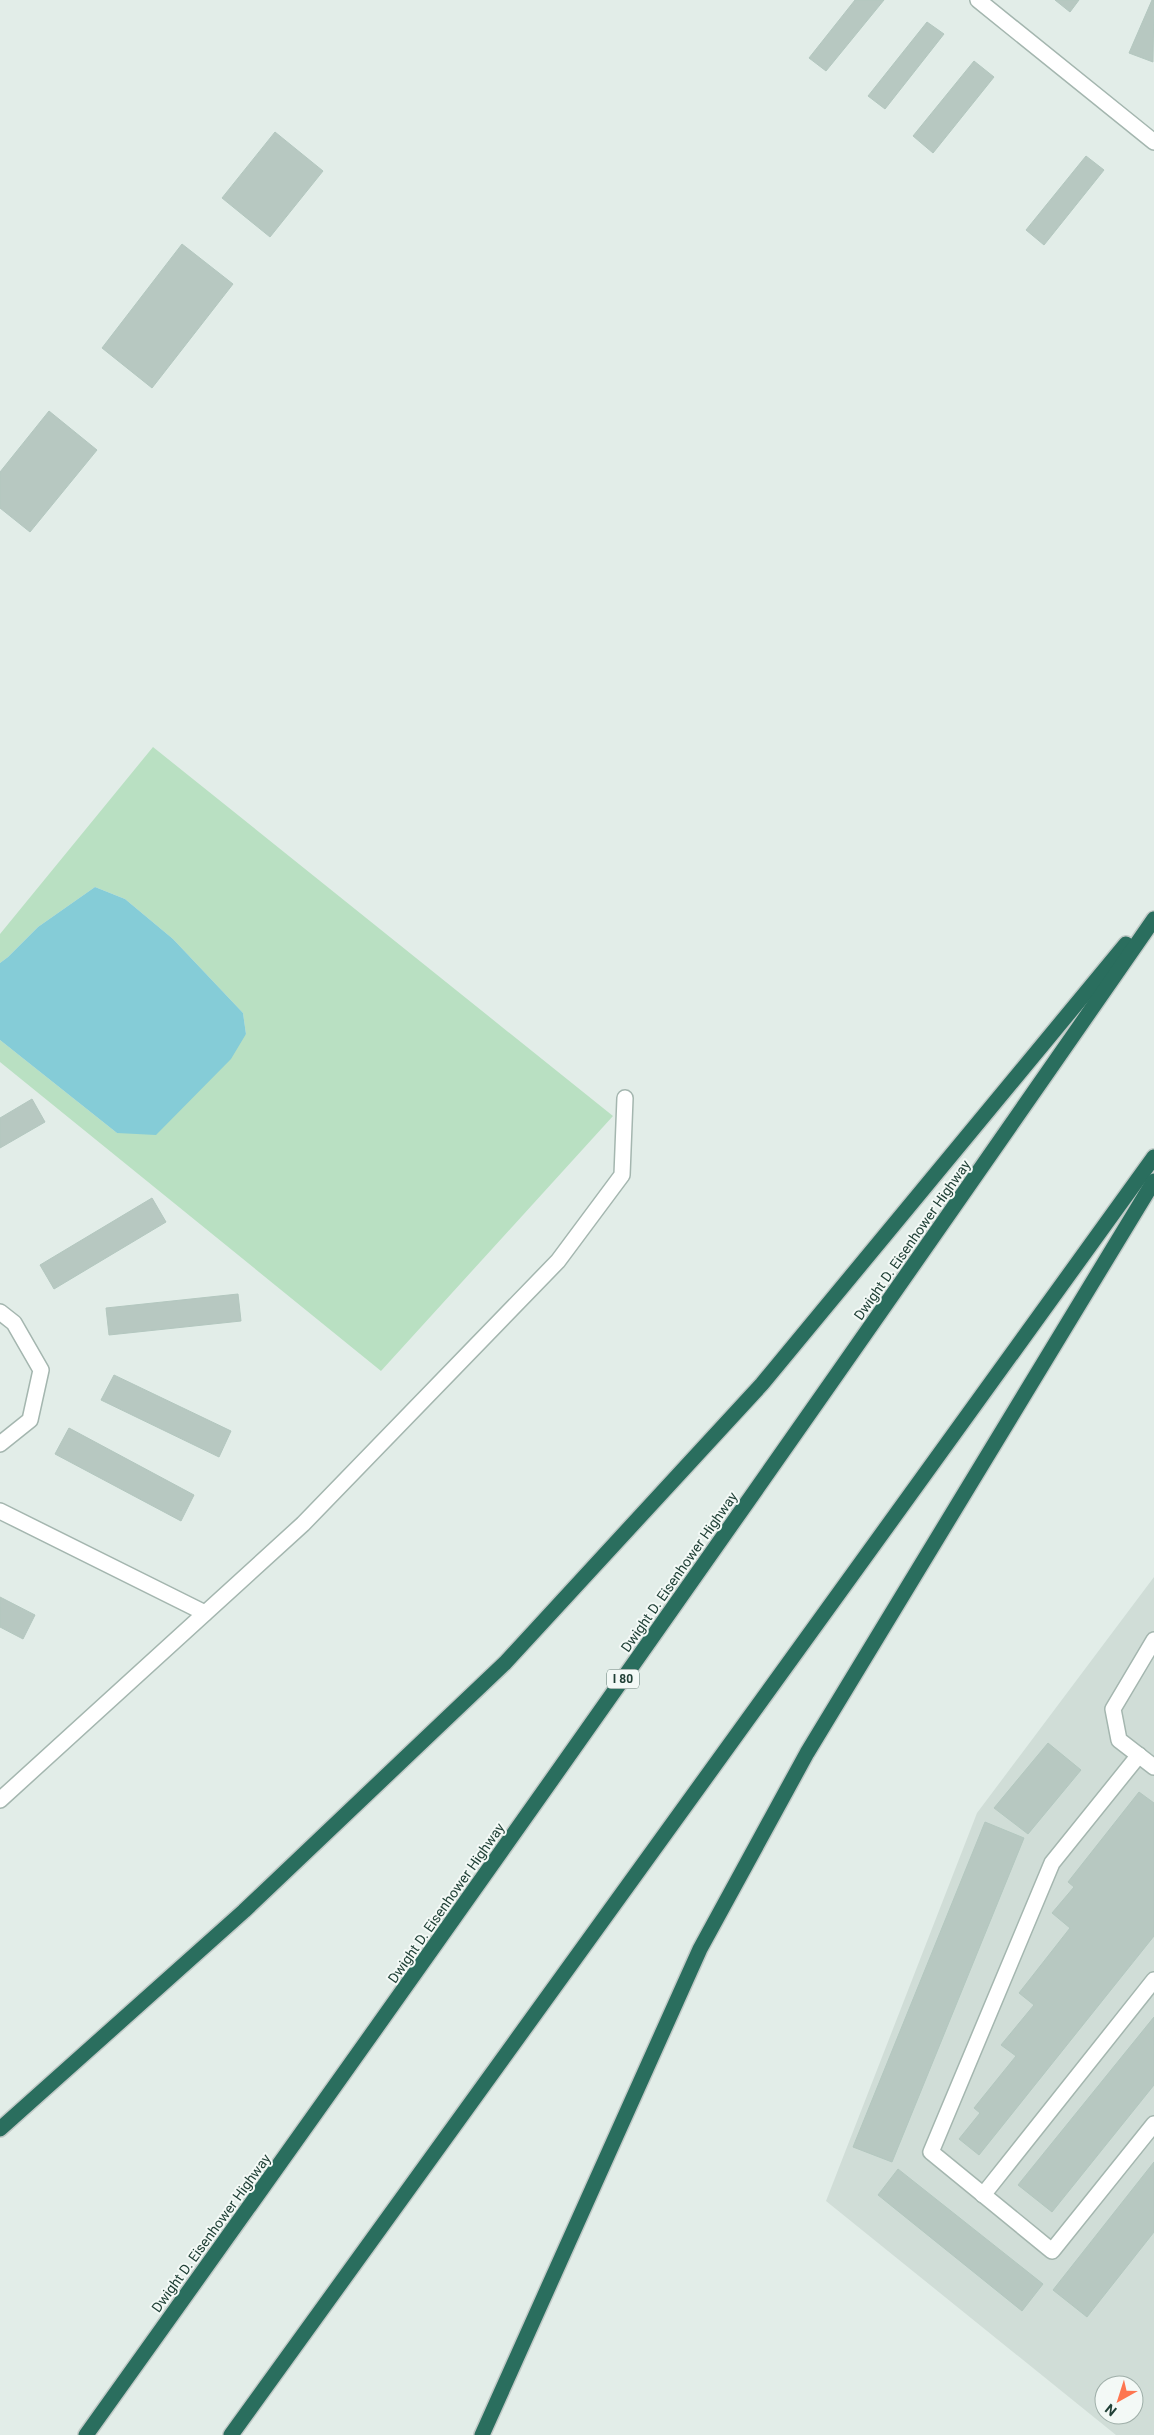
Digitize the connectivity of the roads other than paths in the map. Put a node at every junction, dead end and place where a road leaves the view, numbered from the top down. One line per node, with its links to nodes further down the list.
1 (978, 0): 2 (lane)
2 (1154, 142)
3 (1154, 910): 19 (highway)
4 (1154, 919): 21 (highway, Dwight D. Eisenhower Highway / I 80)
5 (625, 1098): 11 (lane)
6 (1154, 1158): 22 (highway)
7 (1154, 1181): 23 (highway)
8 (0, 1312): 9 (lane)
9 (0, 1444)
10 (0, 1511): 11 (lane)
11 (205, 1613): 16 (lane)
12 (1154, 1640): 13 (lane)
13 (1150, 1658): 14 (lane)
14 (1139, 1755): 15 (lane); 20 (lane)
15 (1154, 1767)
16 (0, 1800)
17 (1154, 1980): 20 (lane)
18 (1154, 2124): 20 (lane)
19 (0, 2129)
20 (983, 2195)
21 (86, 2435)
22 (231, 2435)
23 (482, 2435)

